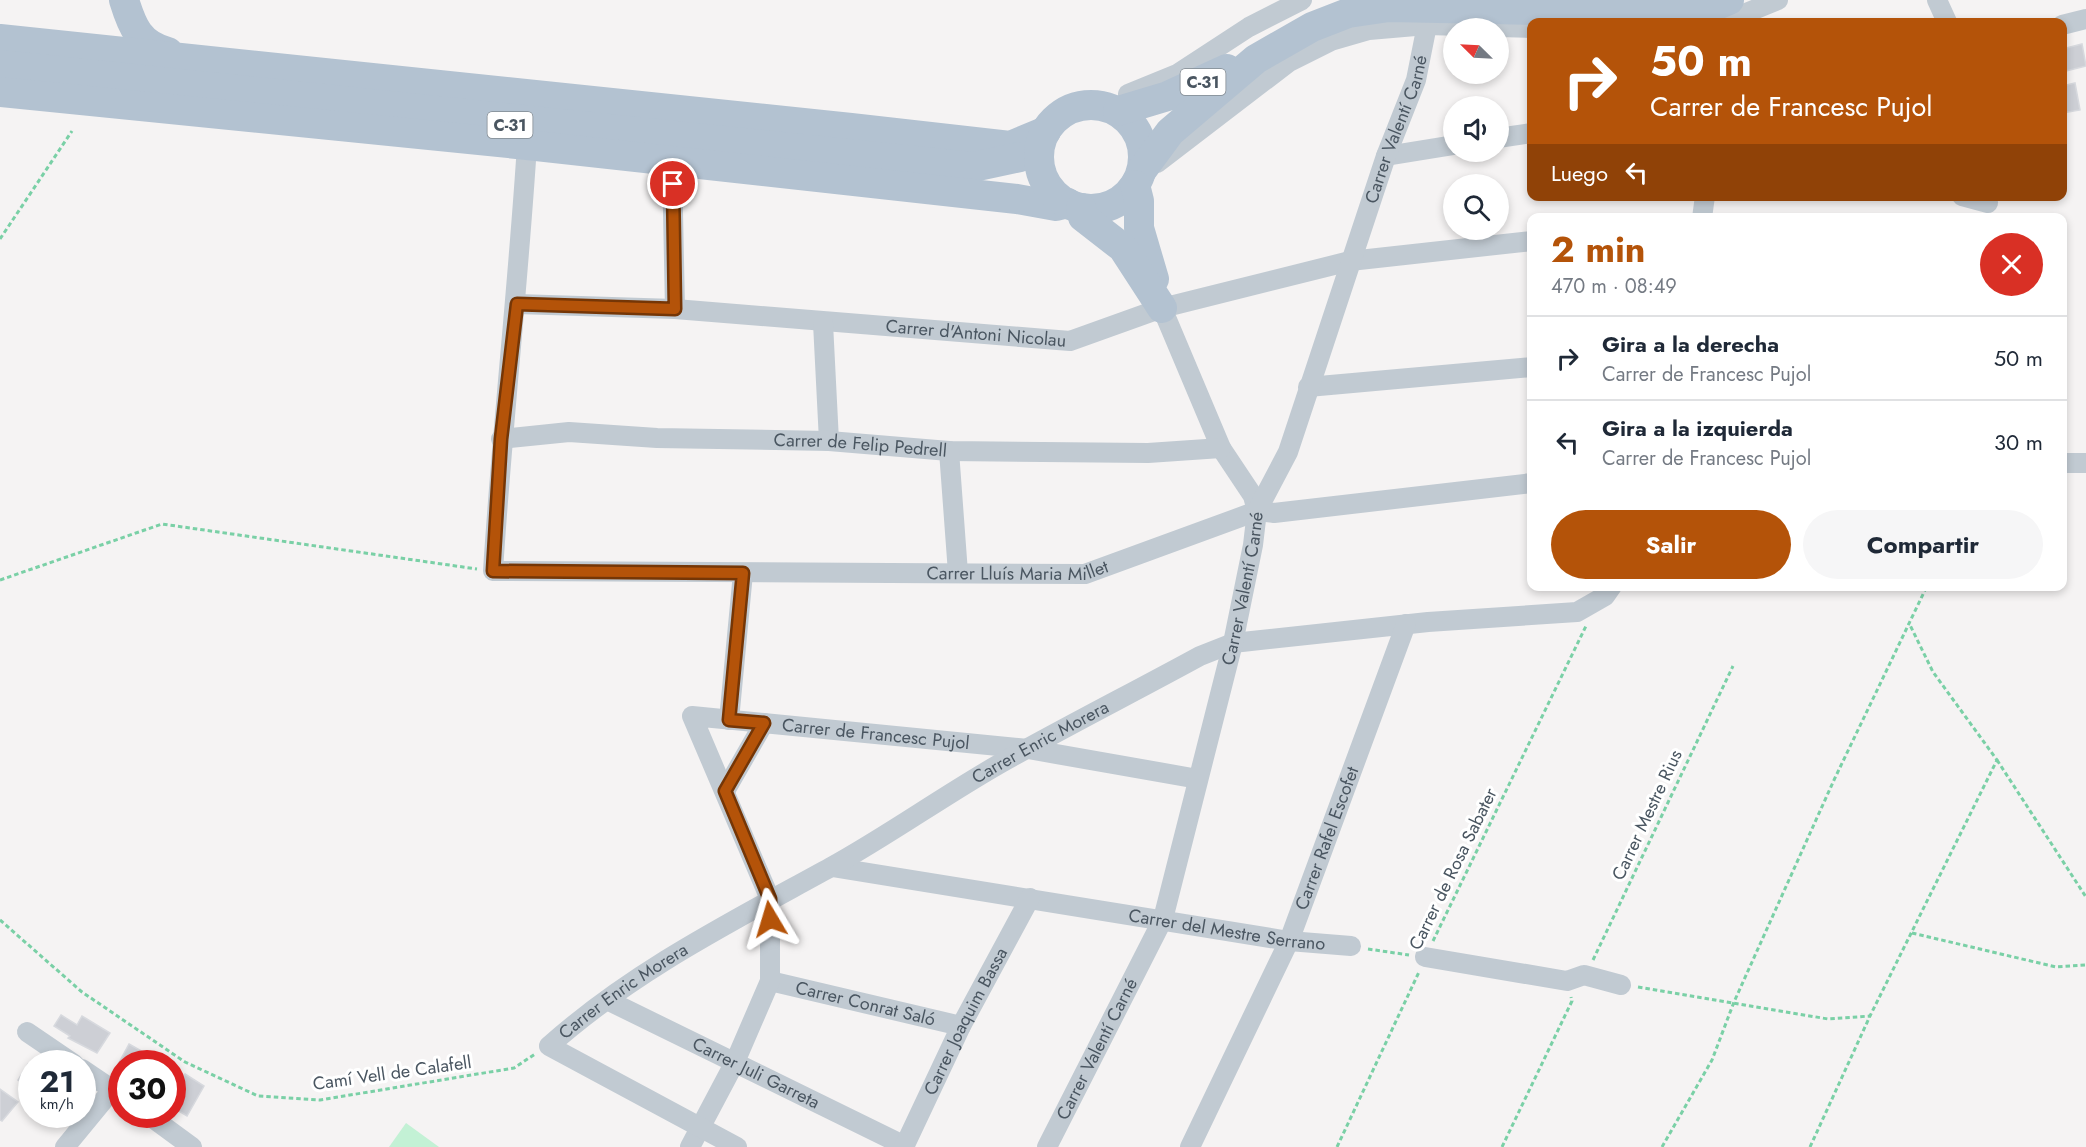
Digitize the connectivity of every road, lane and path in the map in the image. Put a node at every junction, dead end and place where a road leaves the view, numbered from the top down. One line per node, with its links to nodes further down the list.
1 (122, 0): 13 (main road); 14 (main road)
2 (1302, 0): 18 (street)
3 (1368, 0): 18 (main road, C-31)
4 (1778, 0): 6 (street)
5 (1937, 0): 7 (street)
6 (1728, 16): 27 (main road, C-31)
7 (1945, 18)
8 (2086, 19): 9 (street)
9 (2067, 24)
10 (1427, 25): 11 (street); 25 (street, Carrer Valentí Carné); 27 (street)
11 (1527, 28)
12 (0, 39): 13 (main road)
13 (89, 48): 14 (main road)
14 (191, 58): 22 (main road)
15 (0, 65): 22 (main road, C-31)
16 (0, 73): 28 (main road, C-31)
17 (0, 92): 23 (main road)
18 (1114, 109): 22 (main road, C-31); 27 (main road)
19 (72, 131): 29 (path)
20 (1527, 134): 21 (street)
21 (1509, 136)
22 (1043, 140): 28 (main road)
23 (527, 145): 26 (main road); 32 (street)
24 (1443, 147): 25 (street)
25 (1386, 156): 31 (street, Carrer Valentí Carné)
26 (672, 163): 28 (main road); 34 (street)
27 (1139, 177): 28 (main road, C-31); 33 (main road)
28 (1068, 202): 33 (main road)
29 (0, 238)
30 (1527, 242): 31 (street, Carrer d'Antoni Nicolau)
31 (1350, 261): 33 (street, Carrer d'Antoni Nicolau); 37 (street, Carrer Valentí Carné)
32 (517, 304): 34 (street, Carrer d'Antoni Nicolau); 38 (street)
33 (1162, 308): 35 (street, Carrer d'Antoni Nicolau); 40 (street)
34 (675, 309): 35 (street, Carrer d'Antoni Nicolau)
35 (823, 323): 39 (street)
36 (1527, 367): 37 (street)
37 (1308, 387): 45 (street, Carrer Valentí Carné)
38 (501, 439): 39 (street, Carrer de Felip Pedrell); 46 (street)
39 (829, 441): 41 (street, Carrer de Felip Pedrell)
40 (1221, 448): 41 (street, Carrer de Felip Pedrell); 45 (street)
41 (949, 451): 48 (street)
42 (2067, 463): 43 (street)
43 (2086, 463)
44 (1527, 484): 45 (street, Carrer Lluís Maria Millet)
45 (1257, 511): 48 (street, Carrer Lluís Maria Millet); 55 (street, Carrer Valentí Carné)
46 (493, 571): 47 (street, Carrer Lluís Maria Millet); 49 (path)
47 (743, 573): 48 (street, Carrer Lluís Maria Millet); 57 (street)
48 (958, 573)
49 (0, 580)
50 (1608, 591): 52 (street)
51 (1924, 591): 53 (path)
52 (1592, 603): 54 (street, Carrer Enric Morera); 72 (path, Carrer de Rosa Sabater)
53 (1909, 622): 60 (path); 78 (path)
54 (1406, 624): 55 (street, Carrer Enric Morera); 70 (street, Carrer Rafel Escofet)
55 (1233, 643): 59 (street, Carrer Enric Morera); 61 (street, Carrer Valentí Carné)
56 (1733, 666): 74 (path, Carrer Mestre Rius)
57 (729, 720): 58 (street, Carrer de Francesc Pujol); 62 (street, Carrer de Francesc Pujol)
58 (764, 723): 59 (street, Carrer de Francesc Pujol); 62 (street, Carrer de Francesc Pujol)
59 (1028, 749): 61 (street, Carrer de Francesc Pujol); 63 (street, Carrer Enric Morera)
60 (1997, 760): 64 (path); 69 (path)
61 (1198, 779): 67 (street, Carrer Valentí Carné)
62 (725, 791): 66 (street, Carrer de Francesc Pujol)
63 (832, 867): 65 (street, Carrer del Mestre Serrano); 66 (street, Carrer Enric Morera)
64 (2086, 897)
65 (1030, 898): 67 (street, Carrer del Mestre Serrano); 80 (street, Carrer Joaquim Bassa)
66 (770, 899): 75 (street); 77 (street, Carrer Enric Morera)
67 (1163, 919): 70 (street, Carrer del Mestre Serrano); 93 (street, Carrer Valentí Carné)
68 (0, 920): 82 (path, Camí Vell de Calafell)
69 (1911, 933): 73 (path); 79 (path)
70 (1288, 941): 71 (street, Carrer del Mestre Serrano); 94 (street, Carrer Rafel Escofet)
71 (1351, 946): 72 (path, Carrer del Mestre Serrano)
72 (1425, 957): 74 (street); 95 (path, Carrer de Rosa Sabater)
73 (2086, 965)
74 (1576, 978): 76 (street); 96 (path, Carrer Mestre Rius)
75 (770, 981): 80 (street, Carrer Conrat Saló); 84 (street)
76 (1621, 985): 78 (path)
77 (607, 1000): 82 (street, Carrer Enric Morera); 84 (street, Carrer Juli Garreta)
78 (1734, 1002): 79 (path); 97 (path)
79 (1870, 1016): 98 (path)
80 (961, 1026): 92 (street, Carrer Joaquim Bassa)
81 (27, 1032): 83 (street)
82 (549, 1046): 86 (street)
83 (53, 1050)
84 (735, 1062): 86 (street); 92 (street, Carrer Juli Garreta)
85 (108, 1102): 88 (street)
86 (700, 1127): 90 (street); 91 (street)
87 (166, 1128): 89 (street)
88 (64, 1147)
89 (192, 1147)
90 (690, 1147)
91 (737, 1147)
92 (904, 1147)
93 (1047, 1147)
94 (1190, 1147)
95 (1338, 1147)
96 (1502, 1147)
97 (1662, 1147)
98 (1810, 1147)

